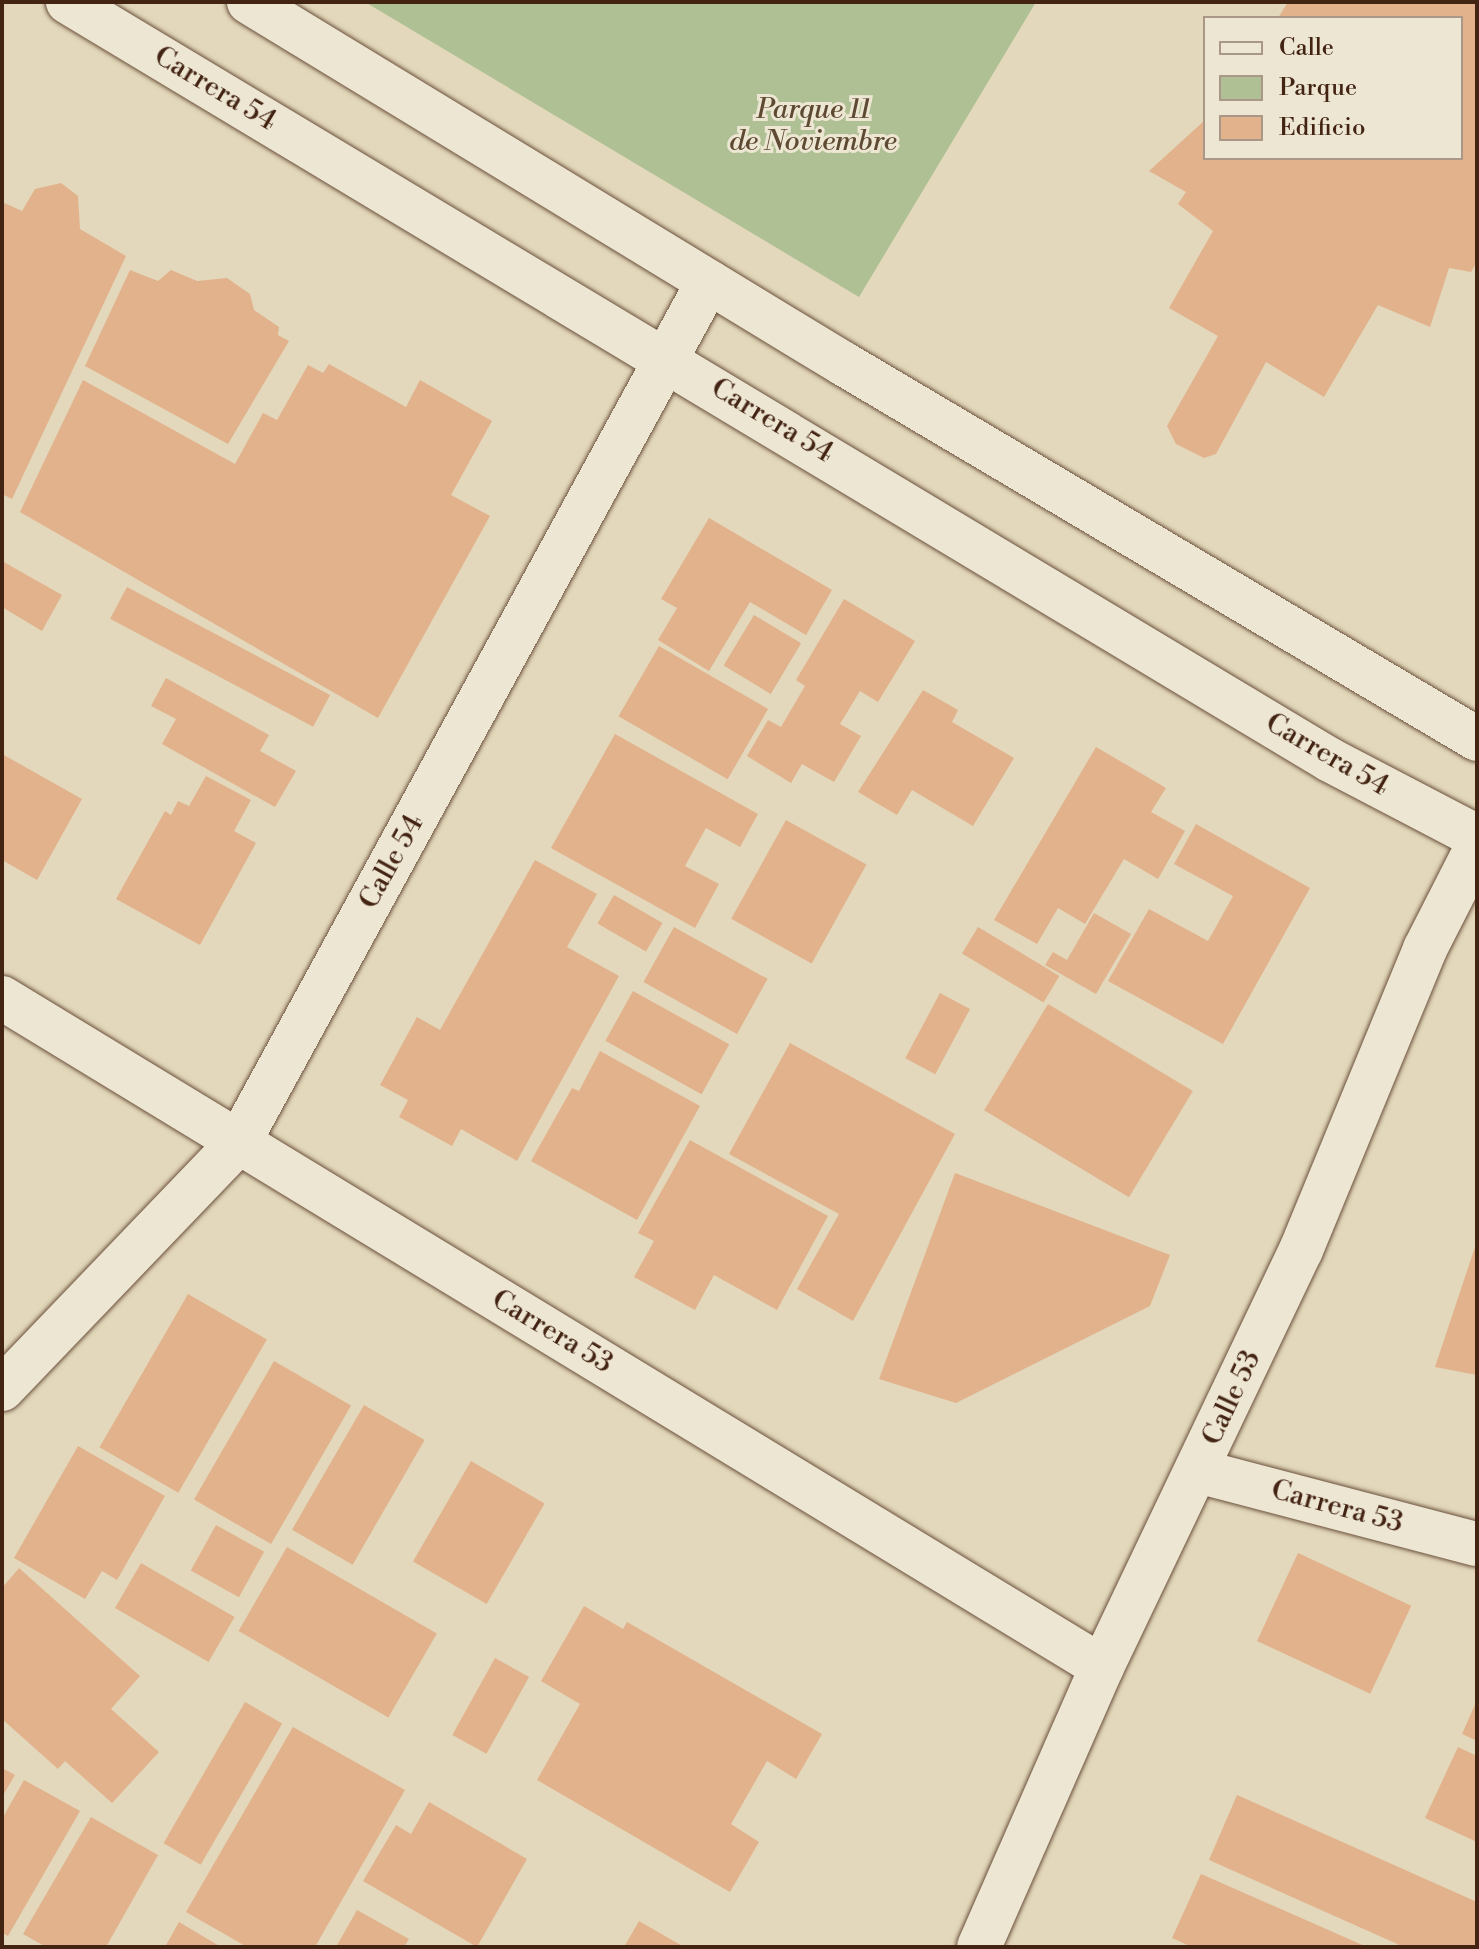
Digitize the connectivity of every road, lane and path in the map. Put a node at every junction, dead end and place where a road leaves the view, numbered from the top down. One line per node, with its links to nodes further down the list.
1 (68, 2): 4 (street, Carrera 54)
2 (249, 2): 3 (street)
3 (708, 282): 4 (street, Calle 54); 5 (street)
4 (665, 356): 6 (street, Carrera 54); 9 (street, Calle 54)
5 (1477, 739)
6 (1477, 837)
7 (1477, 847): 11 (street, Calle 53)
8 (2, 998): 9 (street, Carrera 53)
9 (239, 1142): 10 (street, Calle 54); 13 (street, Carrera 53)
10 (2, 1389)
11 (1198, 1471): 12 (street, Carrera 53); 13 (street, Calle 53)
12 (1477, 1544)
13 (1102, 1667): 14 (street, Calle 53)
14 (979, 1947)

